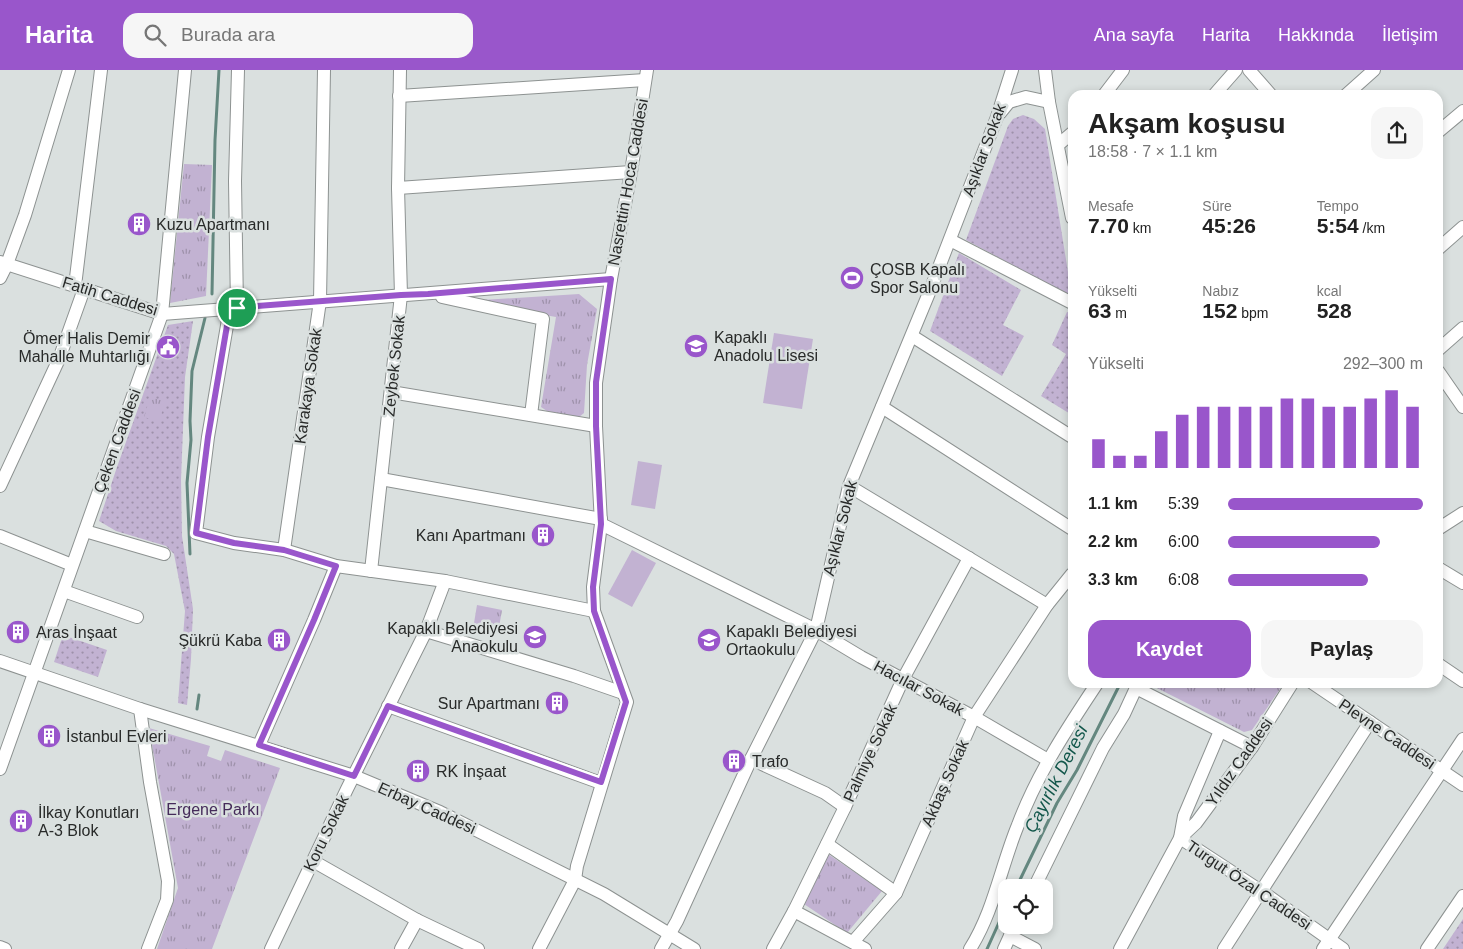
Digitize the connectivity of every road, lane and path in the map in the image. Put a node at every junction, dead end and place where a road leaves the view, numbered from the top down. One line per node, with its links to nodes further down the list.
1 (69, 70): 31 (street)
2 (101, 70): 34 (street)
3 (184, 70): 40 (street, Çeken Caddesi)
4 (238, 70): 39 (street)
5 (324, 70): 37 (street, Karakaya Sokak)
6 (400, 70): 18 (street, Zeybek Sokak)
7 (1012, 70): 21 (street, Aşıklar Sokak)
8 (1045, 70): 19 (street)
9 (1123, 70): 14 (street)
10 (1236, 70): 15 (street)
11 (1249, 70): 16 (street)
12 (1374, 70): 17 (street)
13 (646, 75): 18 (street); 25 (street, Nasrettin Hoca Caddesi)
14 (1108, 90)
15 (1218, 90)
16 (1267, 90)
17 (1352, 90)
18 (399, 96): 26 (street, Zeybek Sokak)
19 (1049, 102): 21 (street); 24 (street)
20 (1463, 111): 22 (street)
21 (997, 117): 29 (street, Aşıklar Sokak)
22 (1443, 128)
23 (1068, 136): 24 (street)
24 (1058, 145): 27 (street)
25 (631, 172): 26 (street); 33 (street, Nasrettin Hoca Caddesi)
26 (398, 188): 36 (street, Zeybek Sokak)
27 (1068, 197)
28 (1463, 226): 30 (street)
29 (950, 240): 38 (street); 42 (street, Aşıklar Sokak)
30 (1443, 244)
31 (4, 263): 32 (street); 34 (street, Fatih Caddesi)
32 (0, 278)
33 (611, 279): 35 (street, Fatih Caddesi); 49 (street, Nasrettin Hoca Caddesi)
34 (79, 287): 40 (street, Fatih Caddesi); 52 (street)
35 (428, 294): 36 (street, Fatih Caddesi); 48 (street)
36 (401, 295): 37 (street, Fatih Caddesi); 45 (street, Zeybek Sokak)
37 (320, 301): 39 (street, Fatih Caddesi); 62 (street, Karakaya Sokak)
38 (1068, 301)
39 (234, 308): 40 (street, Fatih Caddesi); 62 (street)
40 (162, 314): 60 (street, Çeken Caddesi)
41 (1463, 328): 43 (street)
42 (912, 336): 46 (street, Aşıklar Sokak); 50 (street)
43 (1443, 346)
44 (1443, 378): 47 (street)
45 (391, 392): 48 (street); 51 (street, Zeybek Sokak)
46 (882, 407): 53 (street, Aşıklar Sokak); 59 (street)
47 (1463, 407)
48 (531, 415): 49 (street)
49 (596, 426): 55 (street, Nasrettin Hoca Caddesi)
50 (1068, 434)
51 (381, 480): 55 (street, Hacılar Sokak); 67 (street, Zeybek Sokak)
52 (0, 486)
53 (849, 486): 64 (street); 76 (street, Aşıklar Sokak)
54 (1463, 513): 56 (street)
55 (601, 521): 74 (street, Nasrettin Hoca Caddesi); 76 (street, Hacılar Sokak)
56 (1443, 523)
57 (1463, 524): 58 (street)
58 (1443, 525)
59 (1068, 526)
60 (85, 530): 63 (street); 65 (street, Çeken Caddesi)
61 (0, 536): 65 (street)
62 (284, 550): 66 (street)
63 (164, 554)
64 (969, 558): 73 (street); 81 (street, Palmiye Sokak)
65 (72, 566): 72 (street, Çeken Caddesi)
66 (336, 566): 67 (street); 93 (street)
67 (371, 571): 70 (street)
68 (1443, 571): 71 (street)
69 (1068, 579): 73 (street, Akbaş Sokak)
70 (445, 581): 74 (street); 77 (street, Koru Sokak)
71 (1463, 583)
72 (64, 591): 75 (street); 80 (street, Çeken Caddesi)
73 (1047, 604): 89 (street, Akbaş Sokak)
74 (594, 611): 86 (street, Nasrettin Hoca Caddesi)
75 (137, 617)
76 (816, 630): 81 (street, Hacılar Sokak); 95 (street, Aşıklar Sokak)
77 (426, 631): 86 (street); 87 (street, Koru Sokak)
78 (0, 660): 80 (street, Erbay Caddesi)
79 (1443, 667): 82 (street)
80 (34, 673): 88 (street, Erbay Caddesi); 97 (street, Çeken Caddesi)
81 (903, 679): 89 (street, Hacılar Sokak); 102 (street, Palmiye Sokak)
82 (1463, 681)
83 (1094, 688): 96 (street)
84 (1289, 688): 94 (street, Yıldız Caddesi)
85 (1320, 688): 90 (street, Plevne Caddesi)
86 (623, 693): 100 (street)
87 (388, 706): 99 (street, Koru Sokak); 100 (street)
88 (140, 708): 93 (street, Erbay Caddesi); 120 (street)
89 (974, 717): 96 (street, Hacılar Sokak); 109 (street, Akbaş Sokak)
90 (1370, 722): 98 (street, Plevne Caddesi); 108 (street)
91 (1220, 731): 94 (street); 103 (street, Yıldız Caddesi); 106 (street)
92 (1463, 739): 98 (street)
93 (259, 745): 99 (street, Erbay Caddesi)
94 (1252, 747): 103 (street, Yıldız Caddesi)
95 (751, 759): 102 (street); 113 (street, Aşıklar Sokak)
96 (1048, 760): 129 (street)
97 (0, 770)
98 (1441, 771): 101 (street, Plevne Caddesi); 117 (street)
99 (354, 776): 105 (street, Koru Sokak); 107 (street, Erbay Caddesi)
100 (601, 782): 107 (street)
101 (1463, 785)
102 (845, 807): 104 (street, Palmiye Sokak)
103 (1180, 838): 108 (street, Turgut Özal Caddesi); 132 (street, Yıldız Caddesi)
104 (826, 844): 109 (street); 111 (street, Palmiye Sokak)
105 (313, 861): 112 (street); 121 (street, Koru Sokak)
106 (1038, 879)
107 (575, 880): 113 (street, Erbay Caddesi); 124 (street)
108 (1261, 891): 117 (street, Turgut Özal Caddesi); 133 (street)
109 (896, 892): 116 (street, Akbaş Sokak)
110 (1463, 896): 135 (street)
111 (794, 911): 116 (street); 127 (street, Palmiye Sokak)
112 (417, 920): 122 (street); 123 (street)
113 (669, 933): 125 (street, Aşıklar Sokak); 126 (street, Erbay Caddesi)
114 (1011, 934): 130 (street)
115 (1018, 934): 131 (street)
116 (852, 942): 128 (street)
117 (1326, 944): 134 (street, Turgut Özal Caddesi)
118 (0, 947): 119 (street)
119 (5, 949)
120 (148, 949)
121 (271, 949)
122 (402, 949)
123 (478, 949)
124 (539, 949)
125 (660, 949)
126 (694, 949)
127 (773, 949)
128 (865, 949)
129 (970, 949)
130 (1004, 949)
131 (1035, 949)
132 (1120, 949)
133 (1224, 949)
134 (1343, 949)
135 (1427, 949)

